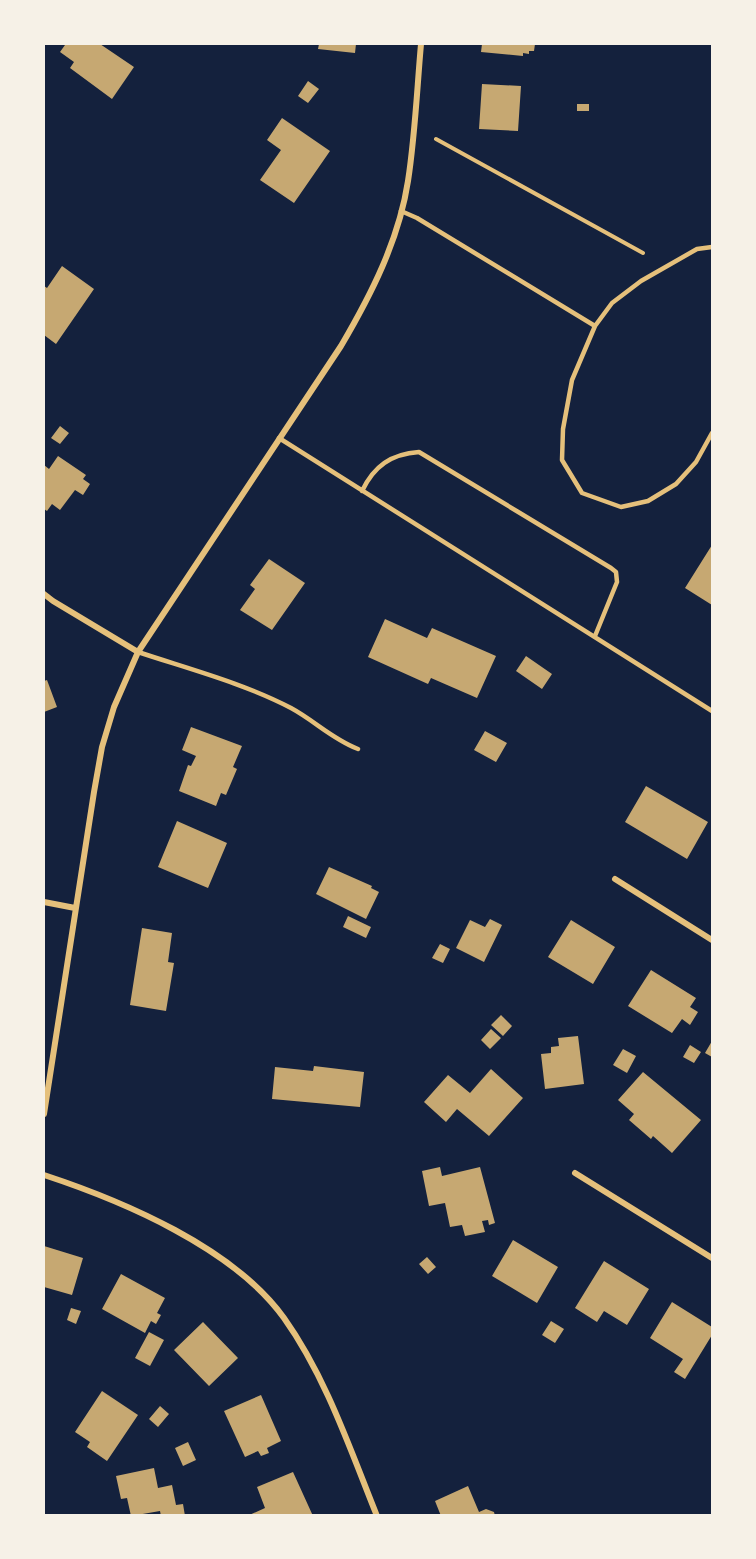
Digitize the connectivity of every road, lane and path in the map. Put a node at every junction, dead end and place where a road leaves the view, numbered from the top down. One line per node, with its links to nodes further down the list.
1 (421, 44): 3 (street)
2 (436, 139): 5 (path)
3 (401, 211): 6 (lane); 8 (street)
4 (712, 247): 6 (lane)
5 (643, 254)
6 (595, 326): 7 (lane)
7 (712, 433)
8 (279, 438): 9 (lane); 12 (street)
9 (362, 491): 11 (lane); 11 (lane)
10 (44, 594): 12 (street)
11 (595, 636): 13 (lane)
12 (138, 652): 14 (lane); 17 (street)
13 (712, 711)
14 (358, 749)
15 (615, 879): 18 (street)
16 (44, 902): 17 (street)
17 (75, 908): 19 (street)
18 (712, 940)
19 (44, 1114)
20 (574, 1173): 22 (street)
21 (44, 1176): 23 (street)
22 (712, 1258)
23 (377, 1515)

